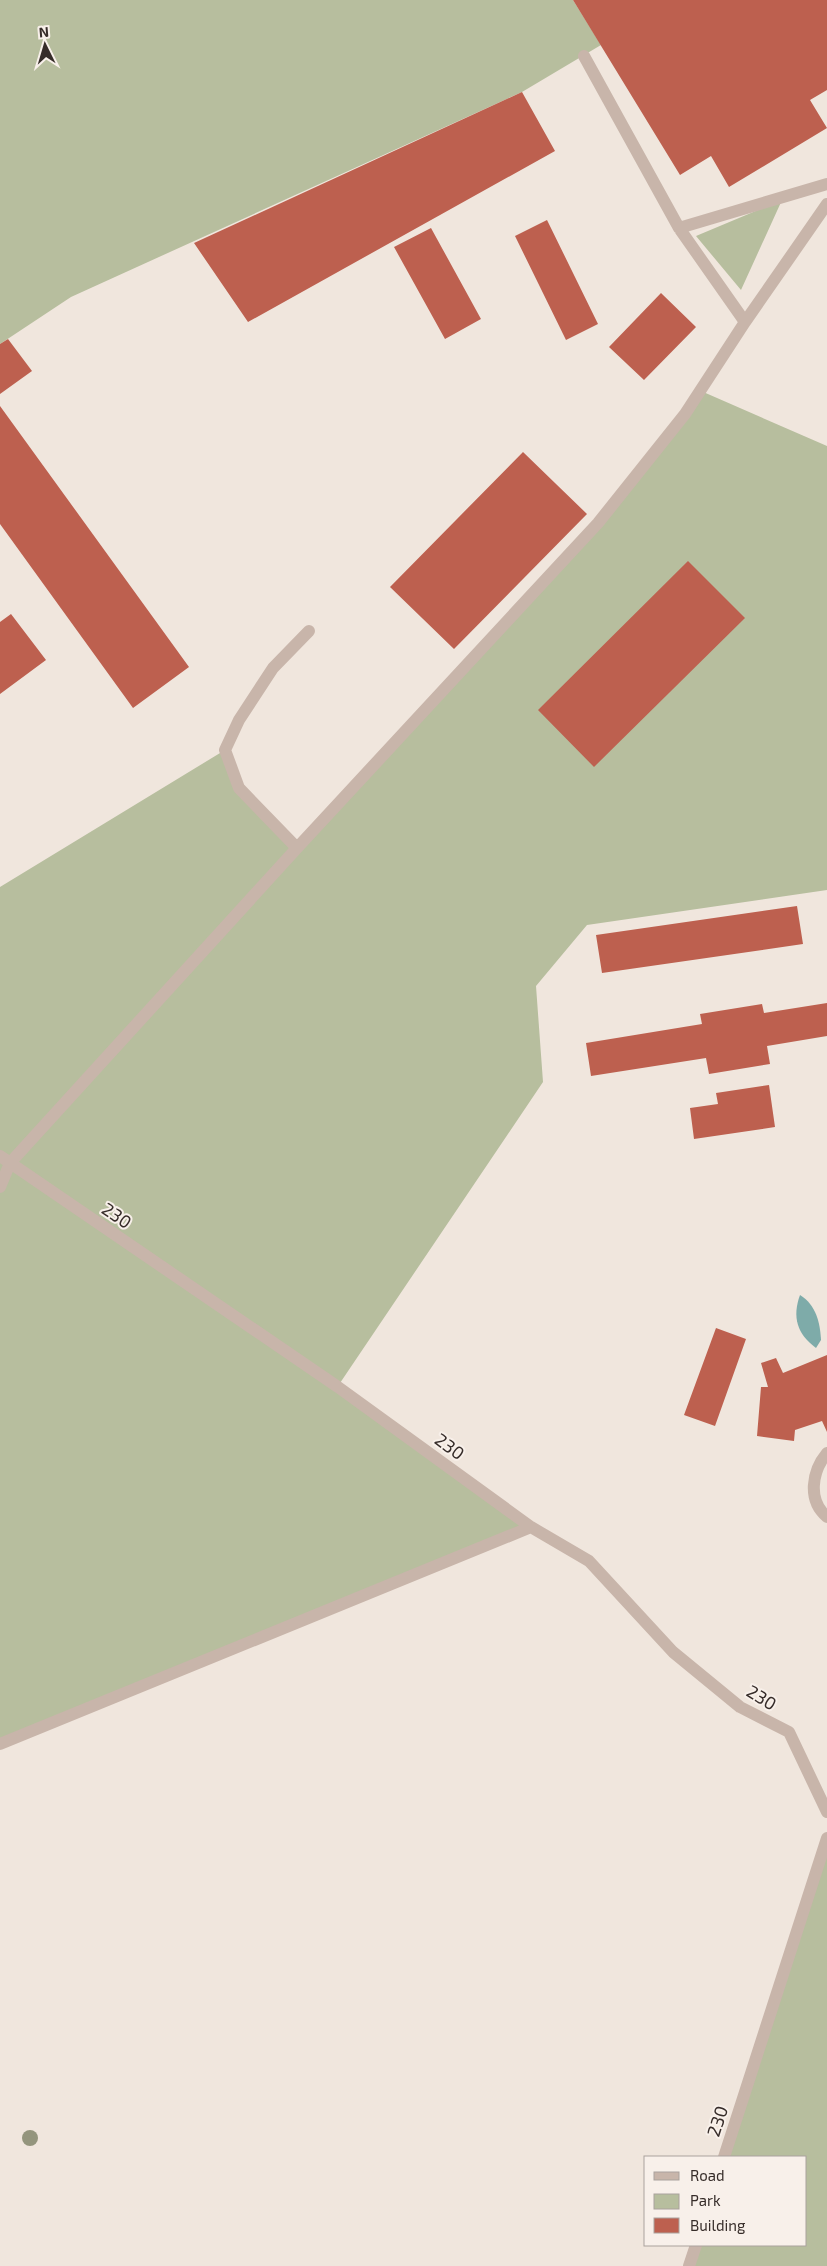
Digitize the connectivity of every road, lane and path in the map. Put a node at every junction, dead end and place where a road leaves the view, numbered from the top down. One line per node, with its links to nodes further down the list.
1 (584, 56): 4 (street)
2 (827, 184): 4 (street)
3 (827, 204): 5 (street)
4 (679, 228): 5 (street)
5 (745, 322): 7 (street)
6 (310, 631): 7 (street)
7 (297, 848): 8 (street)
8 (5, 1160): 9 (street); 12 (street, 230)
9 (0, 1187)
10 (827, 1453): 11 (street)
11 (827, 1517)
12 (531, 1527): 13 (street); 14 (street, 230)
13 (0, 1744)
14 (827, 1812)
15 (827, 1838): 16 (street, 230)
16 (724, 2156)
17 (696, 2246): 18 (street)
18 (689, 2266)

